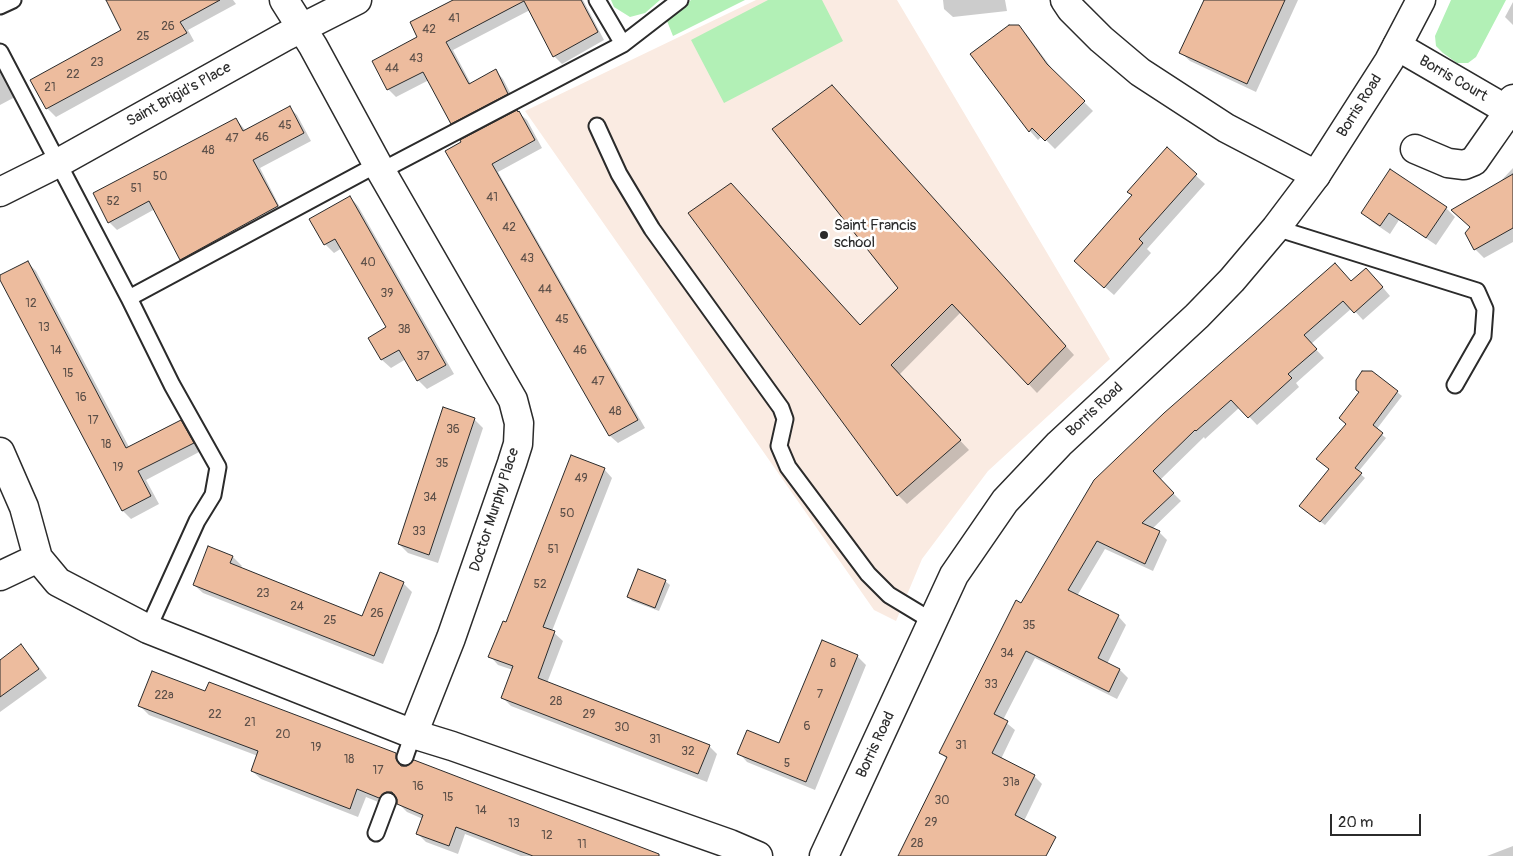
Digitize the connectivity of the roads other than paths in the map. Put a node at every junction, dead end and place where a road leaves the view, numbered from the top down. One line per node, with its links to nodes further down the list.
1 (13, 0): 8 (lane)
2 (284, 0): 9 (street)
3 (357, 0): 9 (street, Saint Brigid's Place)
4 (597, 0): 10 (lane)
5 (680, 0): 10 (lane)
6 (1065, 0): 18 (street)
7 (1421, 0): 11 (street, Borris Road)
8 (0, 6)
9 (301, 28): 16 (street, Saint Brigid's Place); 17 (street)
10 (623, 44): 17 (lane)
11 (1397, 46): 13 (street, Borris Court); 18 (street, Borris Road)
12 (0, 52): 16 (lane)
13 (1511, 105): 15 (street, Borris Court)
14 (597, 126): 26 (lane)
15 (1415, 149)
16 (58, 163): 19 (street, Saint Brigid's Place); 21 (lane)
17 (384, 174): 21 (lane); 28 (street, Doctor Murphy Place)
18 (1316, 175): 20 (street, Borris Road)
19 (0, 192)
20 (1276, 228): 22 (lane); 26 (street, Borris Road)
21 (130, 298): 27 (lane)
22 (1455, 385)
23 (0, 452): 24 (street)
24 (38, 558): 25 (street); 27 (street)
25 (0, 576)
26 (932, 621): 32 (street, Borris Road)
27 (148, 629): 28 (street)
28 (409, 745): 31 (street)
29 (388, 800): 30 (lane)
30 (376, 833)
31 (758, 856)
32 (824, 856)

